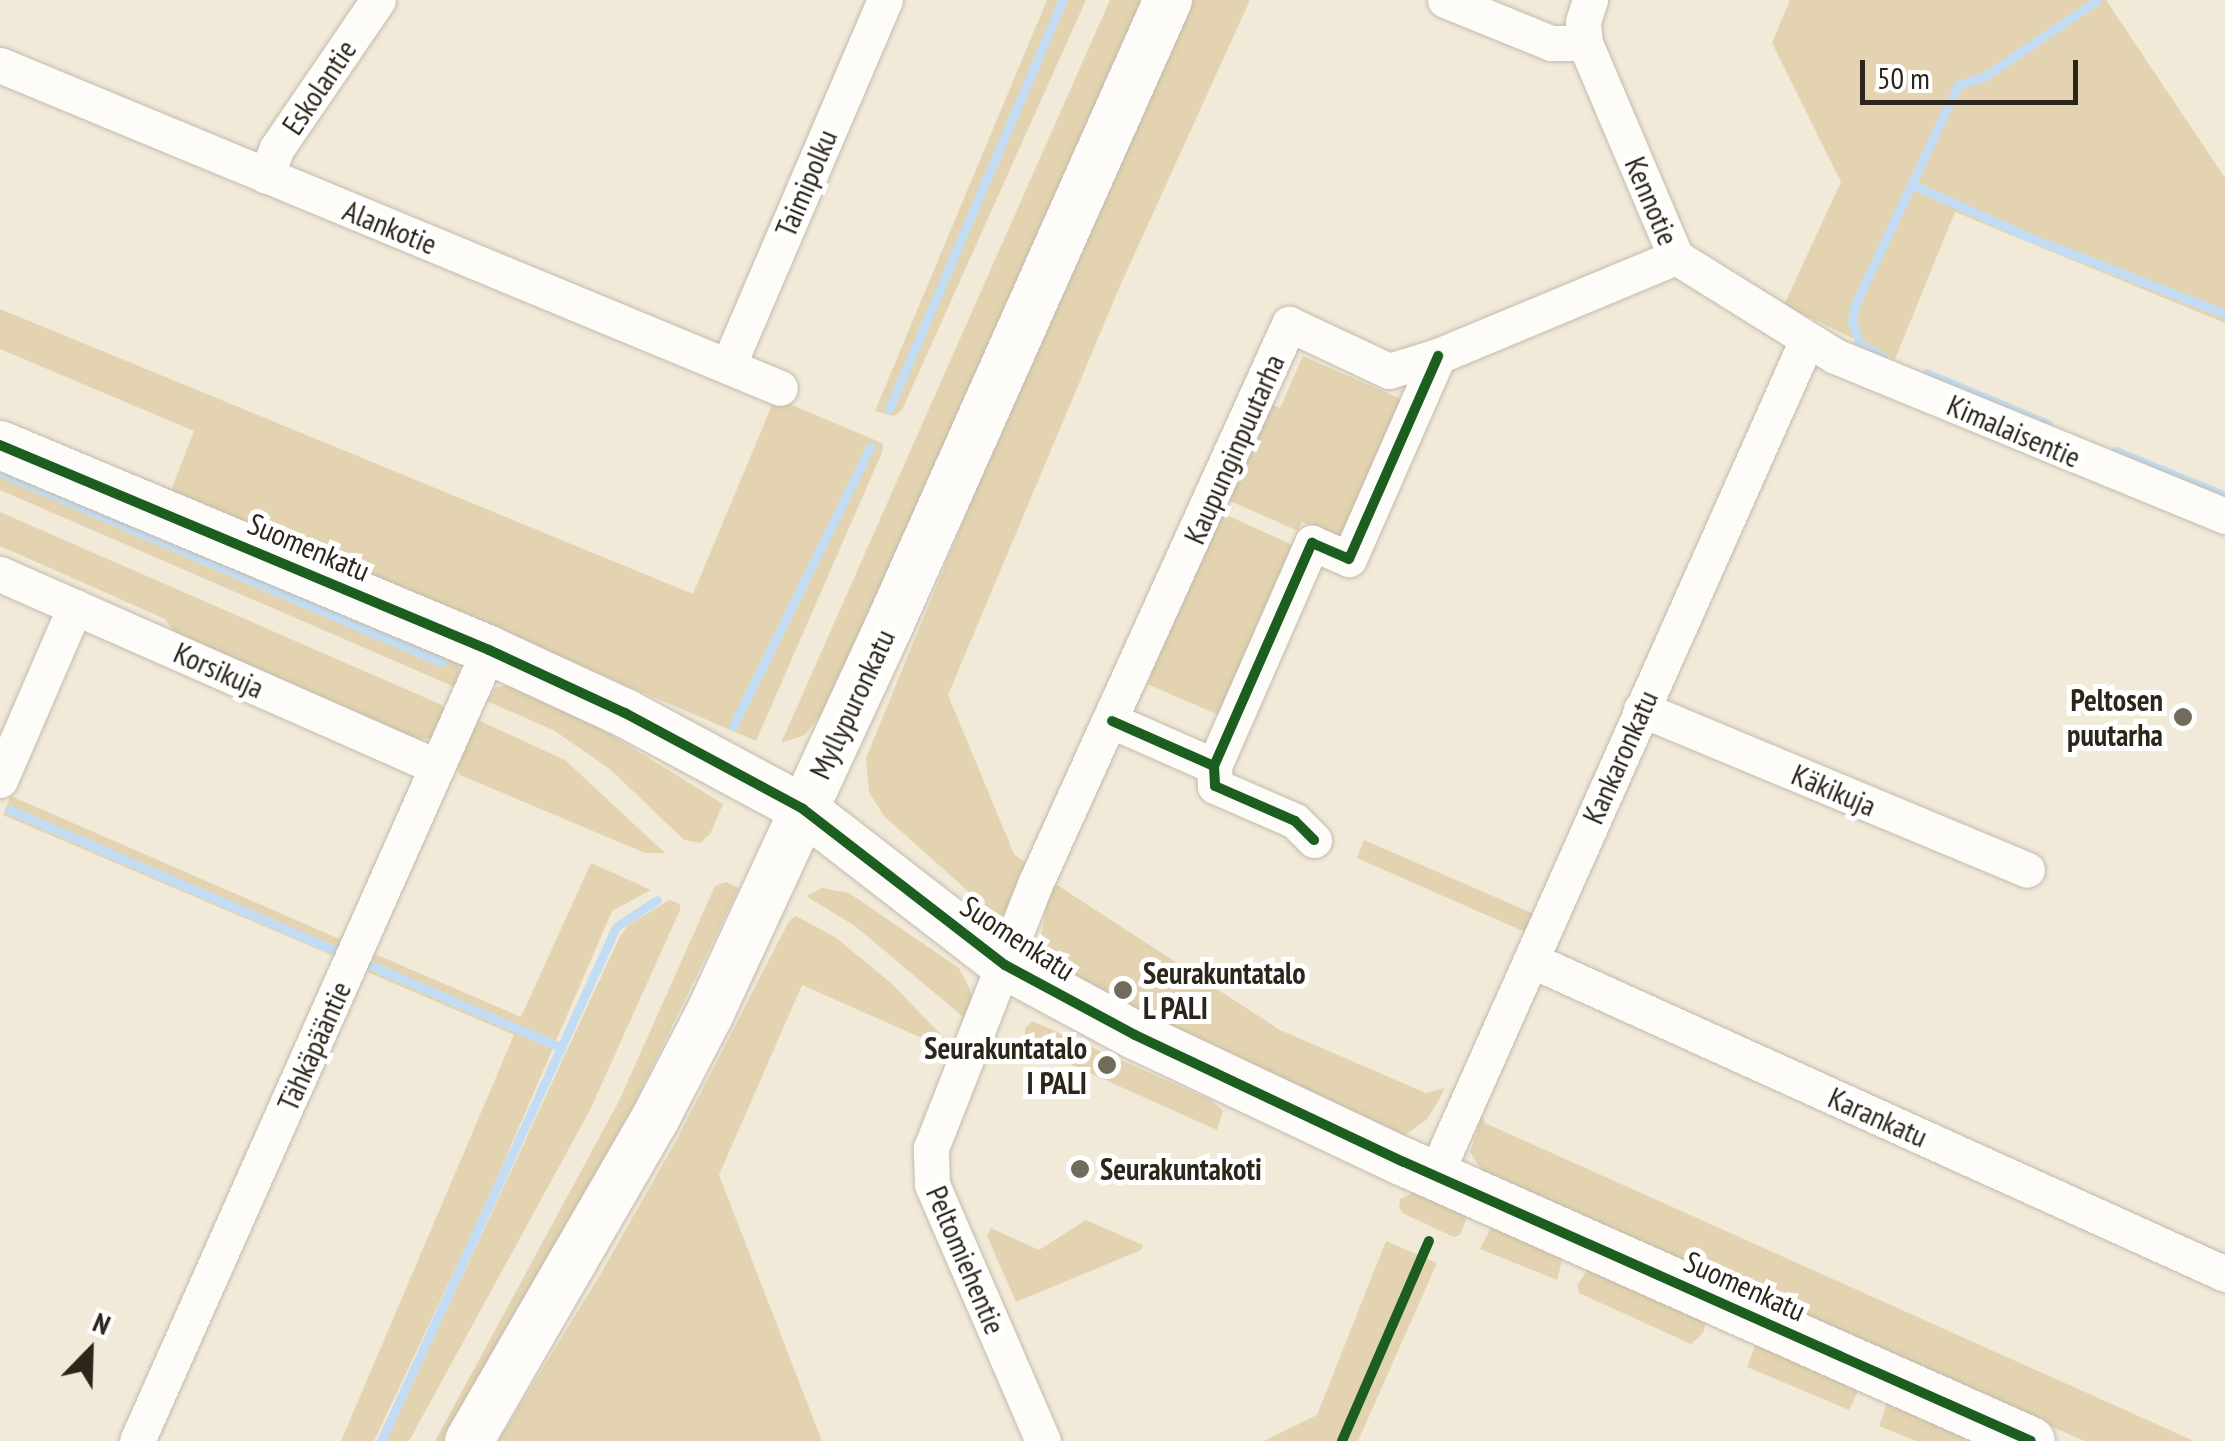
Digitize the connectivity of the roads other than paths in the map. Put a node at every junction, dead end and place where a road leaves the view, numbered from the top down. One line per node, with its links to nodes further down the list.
1 (378, 0): 8 (street, Eskolantie)
2 (885, 0): 12 (street, Taimipolku)
3 (1168, 0): 24 (street, Myllypuronkatu)
4 (1445, 0): 6 (street)
5 (1590, 0): 6 (street, Kennotie)
6 (1585, 44): 9 (street, Kennotie)
7 (0, 66): 8 (street, Alankotie)
8 (266, 176): 12 (street, Alankotie)
9 (1676, 257): 10 (street, Kennotie); 11 (street, Kaupunginpuutarha)
10 (1807, 340): 15 (street, Kimalaisentie); 19 (street, Kankaronkatu)
11 (1438, 356): 20 (street, Kaupunginpuutarha); 21 (street)
12 (728, 366): 13 (street, Alankotie)
13 (780, 388)
14 (0, 444): 18 (street, Suomenkatu)
15 (2225, 516)
16 (0, 574): 17 (street, Korsikuja)
17 (74, 607): 22 (street, Korsikuja); 23 (street)
18 (489, 650): 22 (street, Tähkäpääntie); 24 (street, Suomenkatu)
19 (1641, 709): 26 (street, Käkikuja); 27 (street, Kankaronkatu)
20 (1112, 721): 21 (street); 28 (street, Kaupunginpuutarha)
21 (1214, 766): 25 (street)
22 (437, 767): 31 (street, Tähkäpääntie)
23 (0, 780)
24 (803, 809): 28 (street, Suomenkatu); 32 (street, Myllypuronkatu)
25 (1314, 840)
26 (2027, 870)
27 (1531, 960): 29 (street, Kankaronkatu); 30 (street, Karankatu)
28 (1005, 965): 29 (street, Suomenkatu); 33 (street, Peltomiehentie)
29 (1435, 1175): 34 (street, Suomenkatu)
30 (2225, 1274)
31 (137, 1441)
32 (469, 1441)
33 (1043, 1441)
34 (2030, 1441)

